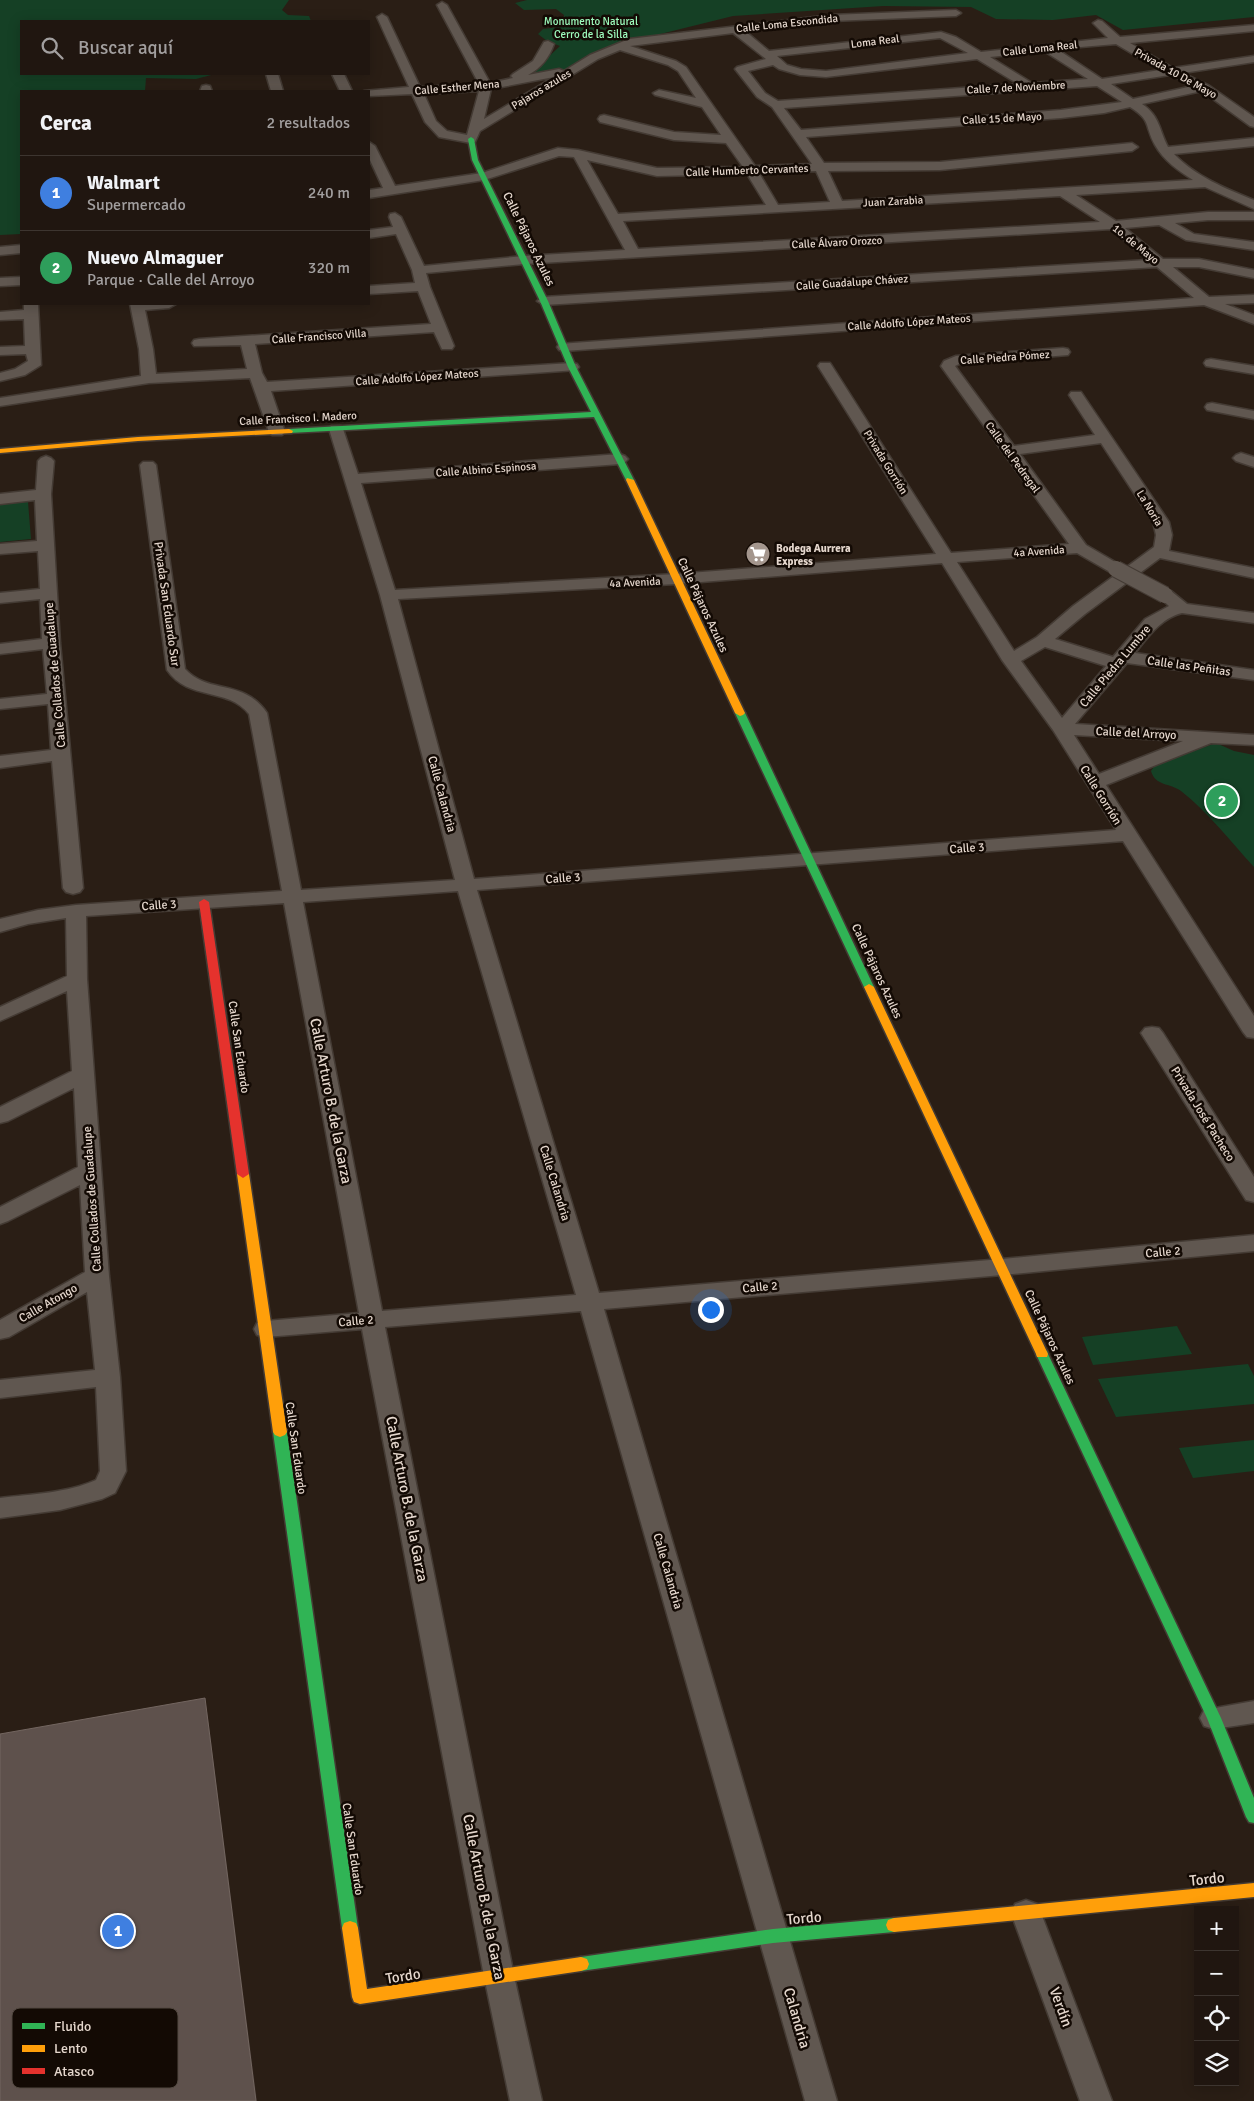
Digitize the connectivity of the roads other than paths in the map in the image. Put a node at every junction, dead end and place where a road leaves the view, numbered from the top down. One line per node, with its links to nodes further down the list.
1 (442, 5): 23 (street)
2 (956, 13): 6 (street, Calle Loma Escondida)
3 (382, 17): 28 (street)
4 (1098, 23): 8 (street, Privada 10 De Mayo)
5 (1254, 28): 7 (street, Calle Loma Real)
6 (735, 29): 11 (street, Calle Loma Escondida); 15 (street, Calle Loma Real)
7 (1193, 34): 8 (street, Calle Loma Real); 9 (street)
8 (1117, 40): 12 (street, Calle Loma Real); 19 (street, Privada 10 De Mayo)
9 (1207, 43)
10 (548, 44): 23 (street)
11 (618, 46): 18 (street, Pajaros azules); 32 (street)
12 (1046, 47): 14 (street, Calle Loma Real); 22 (street)
13 (1222, 53): 17 (street)
14 (978, 54): 15 (street, Calle Loma Real); 15 (street, Loma Real); 24 (street, Loma Real)
15 (771, 58): 33 (street, Loma Real)
16 (1254, 59): 17 (street, Calle 7 de Noviembre)
17 (1236, 62): 19 (street, Calle 7 de Noviembre)
18 (574, 69): 23 (street, Calle Esther Mena); 36 (street, Pajaros azules)
19 (1172, 72): 22 (street, Calle 7 de Noviembre); 25 (street, Privada 10 De Mayo)
20 (272, 75): 26 (street)
21 (338, 75): 27 (street)
22 (1102, 82): 24 (street, Calle 7 de Noviembre); 31 (street)
23 (490, 86): 28 (street, Calle Esther Mena); 36 (street)
24 (1030, 86): 33 (street, Calle 7 de Noviembre)
25 (1204, 87): 31 (street, Calle 15 de Mayo); 35 (street, Privada 10 De Mayo)
26 (277, 90)
27 (346, 90)
28 (417, 91): 29 (street, Calle Esther Mena); 36 (street)
29 (370, 93)
30 (659, 94): 32 (street)
31 (1133, 103): 37 (street, Calle 15 de Mayo); 42 (street)
32 (706, 104): 38 (street)
33 (776, 104): 37 (street)
34 (604, 119): 38 (street)
35 (1254, 123)
36 (473, 134): 46 (street, Calle Pájaros Azules)
37 (798, 134): 44 (street)
38 (729, 139): 45 (street)
39 (1254, 142): 42 (street)
40 (1132, 147): 44 (street, Calle Humberto Cervantes)
41 (370, 148): 48 (street)
42 (1165, 151): 47 (street)
43 (578, 154): 45 (street, Calle Humberto Cervantes); 46 (street, Calle Humberto Cervantes); 55 (street)
44 (820, 167): 45 (street, Calle Humberto Cervantes); 51 (street)
45 (752, 170): 53 (street)
46 (484, 176): 48 (street, Calle Humberto Cervantes); 63 (street, Calle Pájaros Azules)
47 (1209, 183): 49 (street, Juan Zarabia); 52 (street)
48 (391, 191): 50 (street, Calle Humberto Cervantes)
49 (1063, 192): 51 (street, Juan Zarabia); 57 (street, 1o. de Mayo)
50 (370, 194)
51 (838, 204): 53 (street, Juan Zarabia)
52 (1254, 205)
53 (774, 208): 55 (street, Juan Zarabia)
54 (1254, 216): 56 (street, Calle Álvaro Orozco)
55 (616, 218): 62 (street)
56 (1164, 222): 57 (street, Calle Álvaro Orozco); 59 (street)
57 (1114, 225): 62 (street, Calle Álvaro Orozco); 64 (street, 1o. de Mayo)
58 (370, 234): 65 (street)
59 (1254, 246)
60 (0, 250): 61 (street)
61 (20, 250)
62 (634, 253): 63 (street, Calle Álvaro Orozco)
63 (524, 260): 65 (street, Calle Álvaro Orozco); 72 (street, Calle Pájaros Azules)
64 (1160, 263): 66 (street, Calle Guadalupe Chávez); 72 (street, Calle Guadalupe Chávez); 73 (street, 1o. de Mayo)
65 (419, 270): 69 (street)
66 (1254, 274)
67 (20, 281): 68 (street)
68 (0, 282)
69 (423, 287): 70 (street); 78 (street)
70 (370, 290)
71 (1254, 299): 73 (street, Calle Adolfo López Mateos)
72 (544, 301): 82 (street, Calle Pájaros Azules)
73 (1206, 301): 77 (street); 82 (street, Calle Adolfo López Mateos)
74 (137, 305): 93 (street)
75 (31, 309): 76 (street); 83 (street)
76 (0, 316)
77 (1254, 320)
78 (439, 328): 79 (street, Calle Francisco Villa); 81 (street)
79 (247, 341): 80 (street, Calle Francisco Villa); 91 (street)
80 (199, 343)
81 (447, 346)
82 (564, 347): 89 (street, Calle Pájaros Azules)
83 (32, 350): 84 (street); 92 (street)
84 (0, 351)
85 (1063, 352): 87 (street, Calle Piedra Pómez)
86 (1211, 363): 90 (street)
87 (949, 364): 104 (street, Calle del Pedregal)
88 (825, 366): 115 (street, Privada Gorrión)
89 (572, 367): 94 (street, Calle Adolfo López Mateos); 98 (street, Calle Pájaros Azules)
90 (1254, 370)
91 (254, 373): 93 (street); 94 (street)
92 (0, 376)
93 (149, 379): 96 (street)
94 (262, 387): 101 (street)
95 (1076, 395): 102 (street, La Noria)
96 (0, 402)
97 (1212, 407): 99 (street)
98 (597, 414): 100 (street, Calle Francisco I. Madero); 105 (street, Calle Pájaros Azules)
99 (1254, 415)
100 (336, 430): 101 (street, Calle Francisco I. Madero); 108 (street, Calle Calandria)
101 (277, 432): 103 (street, Calle Francisco I. Madero)
102 (1105, 438): 104 (street); 114 (street, La Noria)
103 (0, 451)
104 (1008, 451): 112 (street, Calle del Pedregal)
105 (620, 459): 108 (street, Calle Albino Espinosa); 117 (street, Calle Pájaros Azules)
106 (46, 461): 109 (street, Calle Collados de Guadalupe)
107 (148, 465): 142 (street, Privada San Eduardo Sur)
108 (352, 479): 119 (street, Calle Calandria)
109 (43, 494): 110 (street); 111 (street, Calle Collados de Guadalupe)
110 (0, 498)
111 (46, 544): 113 (street); 118 (street, Calle Collados de Guadalupe)
112 (1080, 548): 115 (street, 4a Avenida); 121 (street, 4a Avenida, bridge)
113 (0, 549)
114 (1157, 553): 116 (street); 123 (street)
115 (947, 559): 117 (street, 4a Avenida); 126 (street, Calle Gorrión)
116 (1254, 573)
117 (676, 579): 119 (street, 4a Avenida); 139 (street, Calle Pájaros Azules)
118 (48, 593): 120 (street); 124 (street, Calle Collados de Guadalupe)
119 (388, 595): 140 (street, Calle Calandria)
120 (0, 598)
121 (1182, 608): 122 (street); 127 (street, Calle Piedra Lumbre)
122 (1254, 618)
123 (1044, 641): 126 (street); 127 (street, Calle las Peñitas)
124 (52, 643): 125 (street); 129 (street, Calle Collados de Guadalupe)
125 (0, 649)
126 (1011, 660): 131 (street, Calle Gorrión)
127 (1120, 661): 128 (street, Calle las Peñitas); 131 (street, Calle Piedra Lumbre)
128 (1254, 675)
129 (56, 698): 130 (street); 135 (street, Calle Collados de Guadalupe)
130 (0, 704)
131 (1062, 729): 132 (street, Calle del Arroyo); 137 (street, Calle Gorrión)
132 (1220, 737): 133 (street, Calle del Arroyo); 134 (street, Calle del Arroyo); 137 (street, Calle del Arroyo)
133 (1254, 740)
134 (1254, 752)
135 (62, 754): 136 (street); 141 (street, Calle Collados de Guadalupe)
136 (1, 763)
137 (1094, 784): 138 (street, Calle Gorrión)
138 (1127, 835): 139 (street, Calle 3); 148 (street, Calle Gorrión)
139 (810, 860): 140 (street, Calle 3); 156 (street, Calle Pájaros Azules)
140 (466, 885): 142 (street, Calle 3); 158 (street, Calle Calandria)
141 (73, 888)
142 (293, 896): 143 (street, Calle 3); 159 (street, Calle Arturo B. de la Garza)
143 (204, 902): 144 (street, Calle 3); 160 (street, Calle San Eduardo)
144 (76, 911): 145 (street, Calle 3); 146 (street, Calle Collados de Guadalupe)
145 (0, 926)
146 (77, 979): 147 (street); 150 (street, Calle Collados de Guadalupe)
147 (0, 1015)
148 (1254, 1032)
149 (1152, 1033): 153 (street, Privada José Pacheco)
150 (84, 1074): 151 (street); 152 (street, Calle Collados de Guadalupe)
151 (0, 1116)
152 (91, 1170): 154 (street); 157 (street, Calle Collados de Guadalupe)
153 (1254, 1195)
154 (0, 1216)
155 (1254, 1244): 156 (street, Calle 2)
156 (1002, 1267): 158 (street, Calle 2); 166 (street, Calle Pájaros Azules)
157 (97, 1276): 161 (street, Calle Atongo); 162 (street, Calle Collados de Guadalupe)
158 (590, 1302): 159 (street, Calle 2); 170 (street, Calle Calandria)
159 (372, 1320): 160 (street, Calle 2); 171 (street, Calle Arturo B. de la Garza)
160 (266, 1329): 172 (street, Calle San Eduardo)
161 (0, 1331)
162 (108, 1377): 163 (street); 164 (street, Calle Collados de Guadalupe)
163 (0, 1389)
164 (0, 1508)
165 (1254, 1712): 166 (street)
166 (1214, 1718): 167 (street, Calle Pájaros Azules)
167 (1254, 1817)
168 (1254, 1890): 169 (street, Tordo)
169 (1026, 1913): 170 (street, Tordo); 175 (street, Verdín)
170 (773, 1936): 171 (street, Tordo); 174 (street, Calandria)
171 (499, 1976): 172 (street, Tordo); 173 (street, Calle Arturo B. de la Garza)
172 (360, 1997)
173 (526, 2101)
174 (821, 2101)
175 (1096, 2101)

